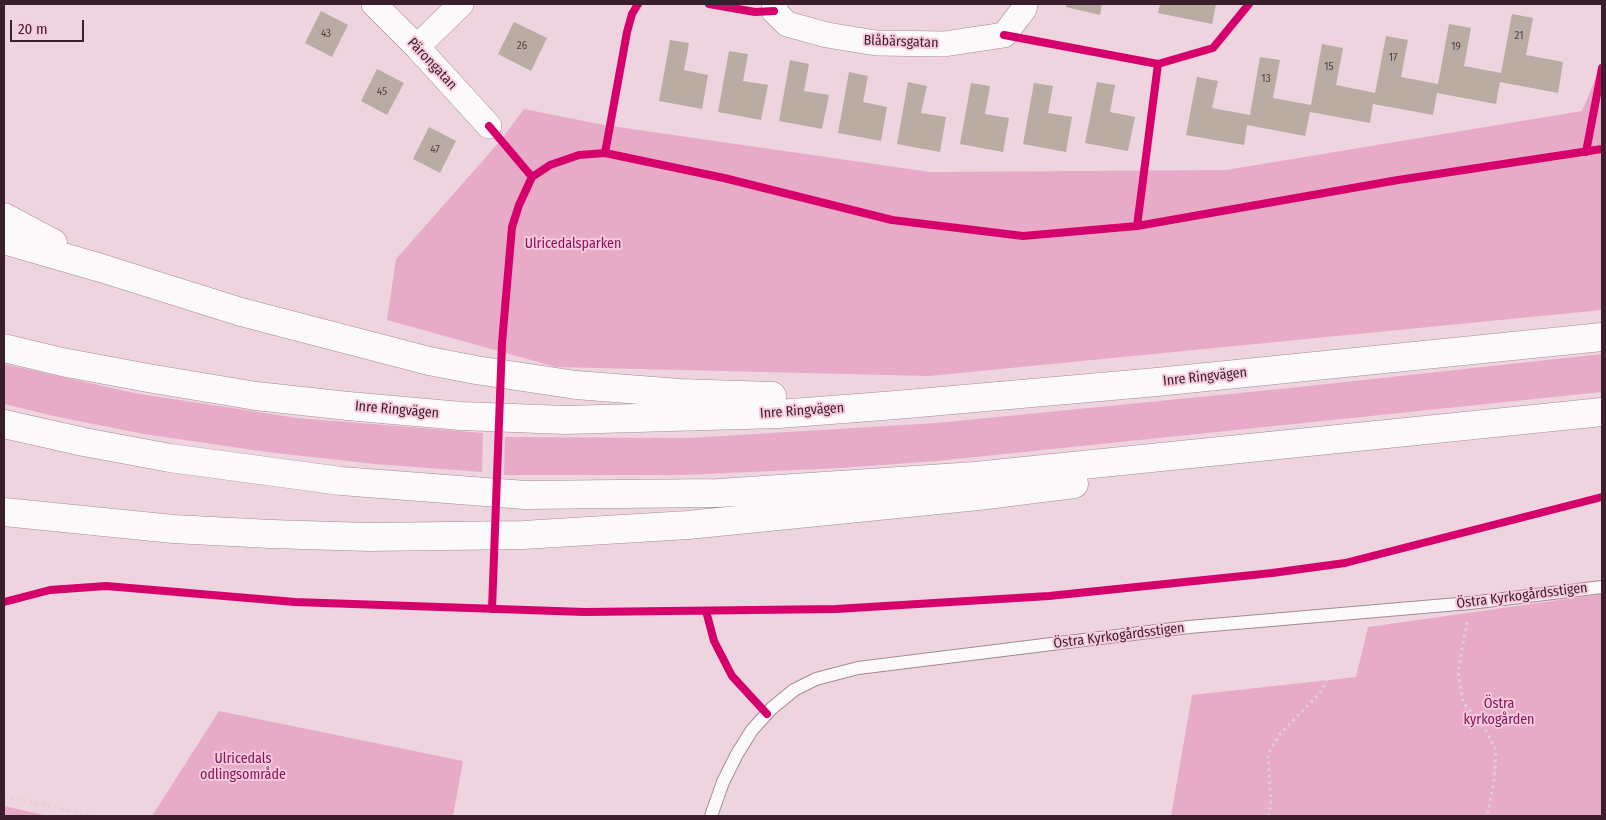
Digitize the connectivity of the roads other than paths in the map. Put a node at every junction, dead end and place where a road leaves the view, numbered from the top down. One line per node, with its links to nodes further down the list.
1 (374, 4): 5 (street, Pärongatan)
2 (461, 4): 5 (street)
3 (775, 4): 4 (street, Blåbärsgatan)
4 (1024, 4)
5 (417, 47): 6 (street, Pärongatan)
6 (489, 126)
7 (4, 217): 9 (highway)
8 (4, 240): 9 (highway)
9 (101, 268): 12 (highway)
10 (1602, 337): 12 (highway, Inre Ringvägen)
11 (4, 348): 12 (highway, Inre Ringvägen)
12 (966, 399)
13 (1602, 412): 15 (highway)
14 (4, 424): 15 (highway)
15 (1294, 443): 16 (highway)
16 (11, 513)
17 (1602, 587): 18 (lane, Östra Kyrkogårdsstigen)
18 (711, 816)

